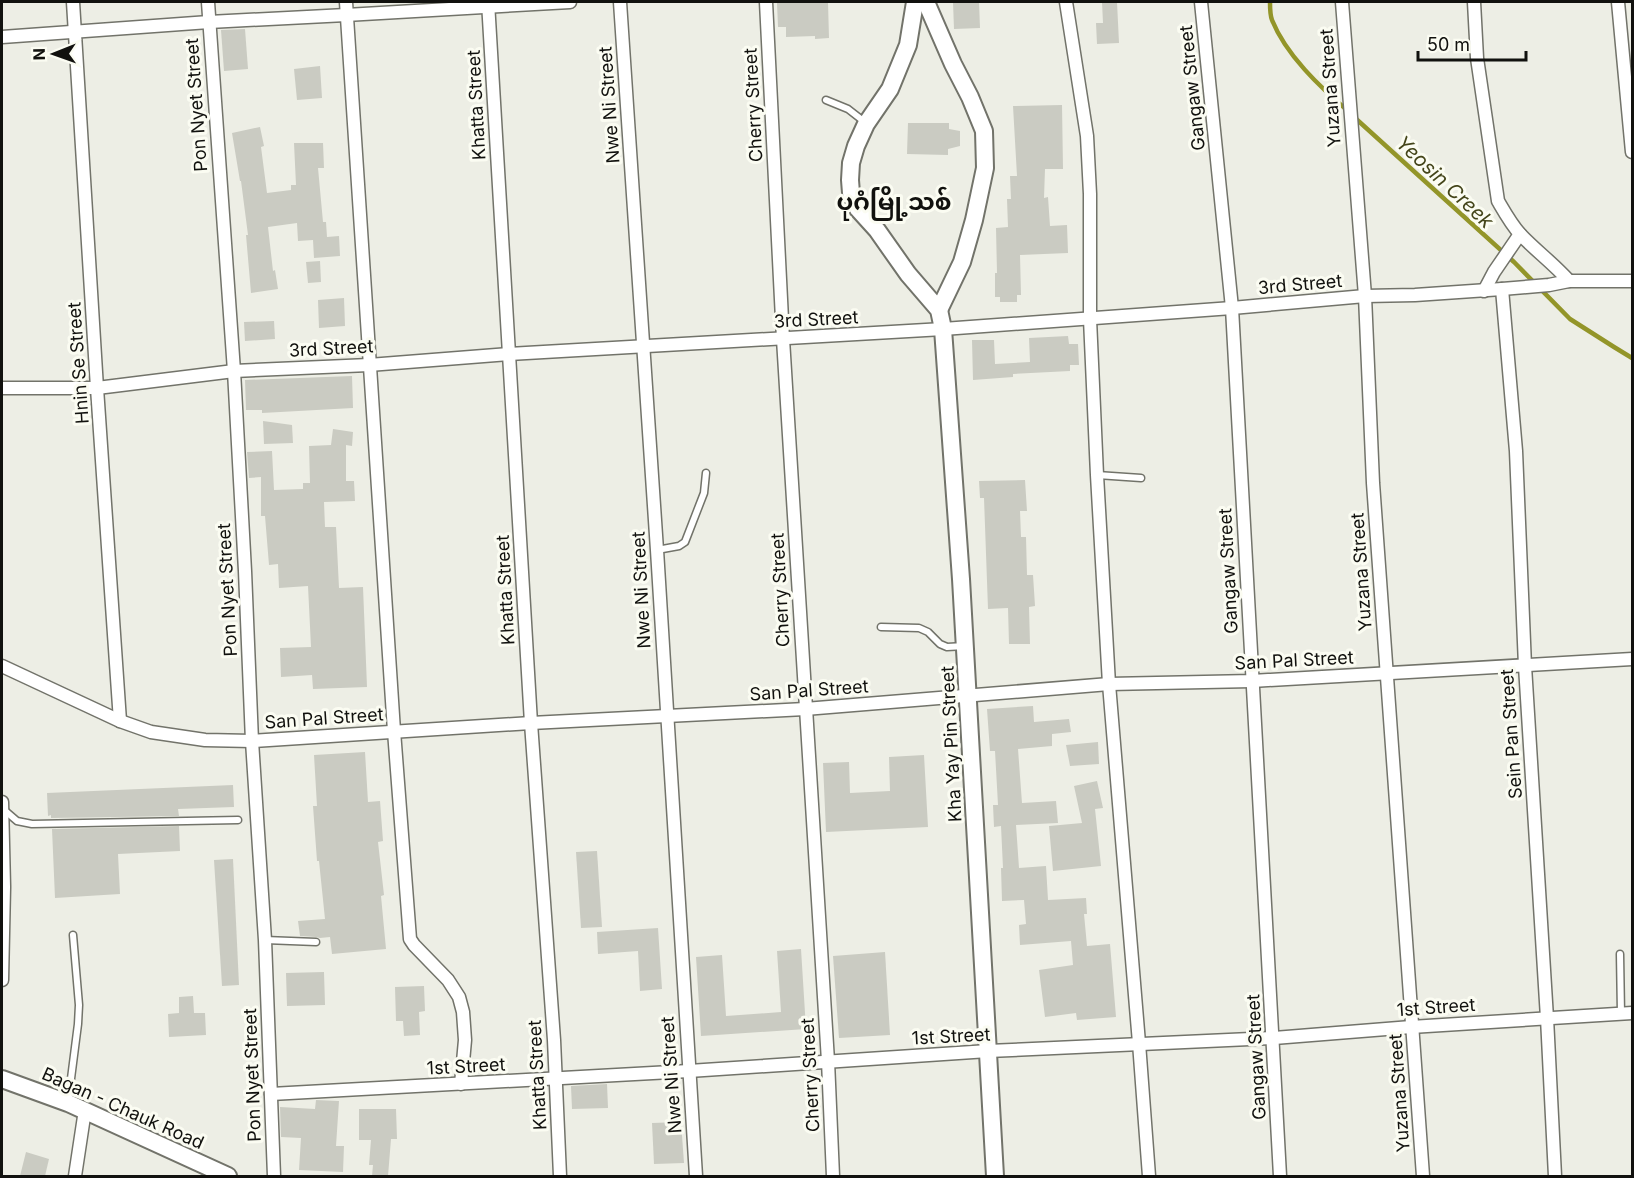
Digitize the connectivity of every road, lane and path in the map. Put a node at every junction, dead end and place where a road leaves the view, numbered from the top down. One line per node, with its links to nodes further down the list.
1 (73, 2): 17 (street, Hnin Se Street)
2 (208, 2): 16 (street, Pon Nyet Street)
3 (346, 2): 15 (street)
4 (570, 2): 14 (street)
5 (620, 2): 33 (street, Nwe Ni Street)
6 (766, 2): 32 (street, Cherry Street)
7 (915, 2): 20 (street, Kha Yay Pin Street)
8 (926, 2): 29 (street)
9 (1066, 2): 30 (street)
10 (1201, 2): 28 (street, Gangaw Street)
11 (1342, 2): 27 (street, Yuzana Street)
12 (1474, 2): 22 (street)
13 (1618, 2): 21 (street)
14 (488, 4): 15 (street); 34 (street, Khatta Street)
15 (346, 15): 16 (street); 35 (street)
16 (208, 22): 17 (street); 36 (street, Pon Nyet Street)
17 (75, 31): 18 (street); 38 (street, Hnin Se Street)
18 (2, 37)
19 (826, 100): 20 (lane)
20 (866, 124): 29 (street, Kha Yay Pin Street)
21 (1632, 152)
22 (1520, 234): 23 (street); 26 (street)
23 (1569, 281): 24 (street, 3rd Street); 25 (street, 3rd Street)
24 (1632, 281)
25 (1502, 289): 26 (street, 3rd Street); 47 (street, Sein Pan Street)
26 (1484, 291): 27 (street, 3rd Street)
27 (1365, 296): 28 (street, 3rd Street); 48 (street, Yuzana Street)
28 (1232, 308): 30 (street, 3rd Street); 49 (street, Gangaw Street)
29 (939, 310): 31 (street, Kha Yay Pin Street)
30 (1090, 319): 31 (street, 3rd Street); 40 (street)
31 (943, 329): 32 (street, 3rd Street); 44 (street, Kha Yay Pin Street)
32 (783, 339): 33 (street, 3rd Street); 52 (street, Cherry Street)
33 (643, 347): 34 (street, 3rd Street); 42 (street, Nwe Ni Street)
34 (509, 354): 35 (street, 3rd Street); 55 (street, Khatta Street)
35 (369, 365): 36 (street, 3rd Street); 56 (street)
36 (234, 371): 38 (street, 3rd Street); 57 (street, Pon Nyet Street)
37 (2, 388): 38 (street, 3rd Street)
38 (97, 388): 54 (street, Hnin Se Street)
39 (706, 473): 42 (lane)
40 (1097, 475): 41 (lane); 50 (street)
41 (1141, 478)
42 (657, 550): 53 (street, Nwe Ni Street)
43 (881, 627): 44 (lane)
44 (965, 646): 51 (street, Kha Yay Pin Street)
45 (1632, 659): 47 (street, San Pal Street)
46 (2, 666): 54 (street, San Pal Street)
47 (1525, 666): 48 (street, San Pal Street); 67 (street, Sein Pan Street)
48 (1387, 673): 49 (street, San Pal Street); 68 (street, Yuzana Street)
49 (1252, 681): 50 (street, San Pal Street); 69 (street, Gangaw Street)
50 (1109, 684): 51 (street, San Pal Street); 70 (street)
51 (968, 697): 52 (street, San Pal Street); 71 (street, Kha Yay Pin Street)
52 (805, 709): 53 (street, San Pal Street); 72 (street, Cherry Street)
53 (667, 717): 55 (street, San Pal Street); 73 (street, Nwe Ni Street)
54 (120, 721): 57 (street, San Pal Street)
55 (531, 723): 56 (street, San Pal Street); 75 (street, Khatta Street)
56 (394, 731): 57 (street, San Pal Street); 76 (street)
57 (252, 741): 62 (street, Pon Nyet Street)
58 (2, 802): 59 (street)
59 (2, 808): 60 (lane); 65 (street)
60 (238, 820)
61 (73, 935): 78 (lane)
62 (265, 940): 63 (lane); 77 (street, Pon Nyet Street)
63 (316, 942)
64 (1620, 954): 66 (lane)
65 (2, 980)
66 (1627, 1013): 67 (street, 1st Street)
67 (1547, 1018): 68 (street, 1st Street); 90 (street, Sein Pan Street)
68 (1411, 1027): 69 (street, 1st Street); 89 (street, Yuzana Street)
69 (1274, 1038): 70 (street, 1st Street); 88 (street, Gangaw Street)
70 (1139, 1043): 71 (street, 1st Street); 87 (street)
71 (988, 1051): 72 (street, 1st Street); 86 (street, Kha Yay Pin Street)
72 (828, 1061): 73 (street, 1st Street); 85 (street, Cherry Street)
73 (689, 1071): 75 (street, 1st Street); 84 (street, Nwe Ni Street)
74 (2, 1079): 78 (street, Bagan - Chauk Road)
75 (555, 1079): 76 (street, 1st Street); 83 (street, Khatta Street)
76 (461, 1084): 77 (street, 1st Street)
77 (271, 1094): 82 (street, Pon Nyet Street)
78 (68, 1102): 79 (street, Bagan - Chauk Road)
79 (85, 1110): 80 (street); 81 (street, Bagan - Chauk Road)
80 (75, 1176)
81 (228, 1176)
82 (274, 1176)
83 (560, 1176)
84 (696, 1176)
85 (832, 1176)
86 (995, 1176)
87 (1149, 1176)
88 (1280, 1176)
89 (1423, 1176)
90 (1555, 1176)

